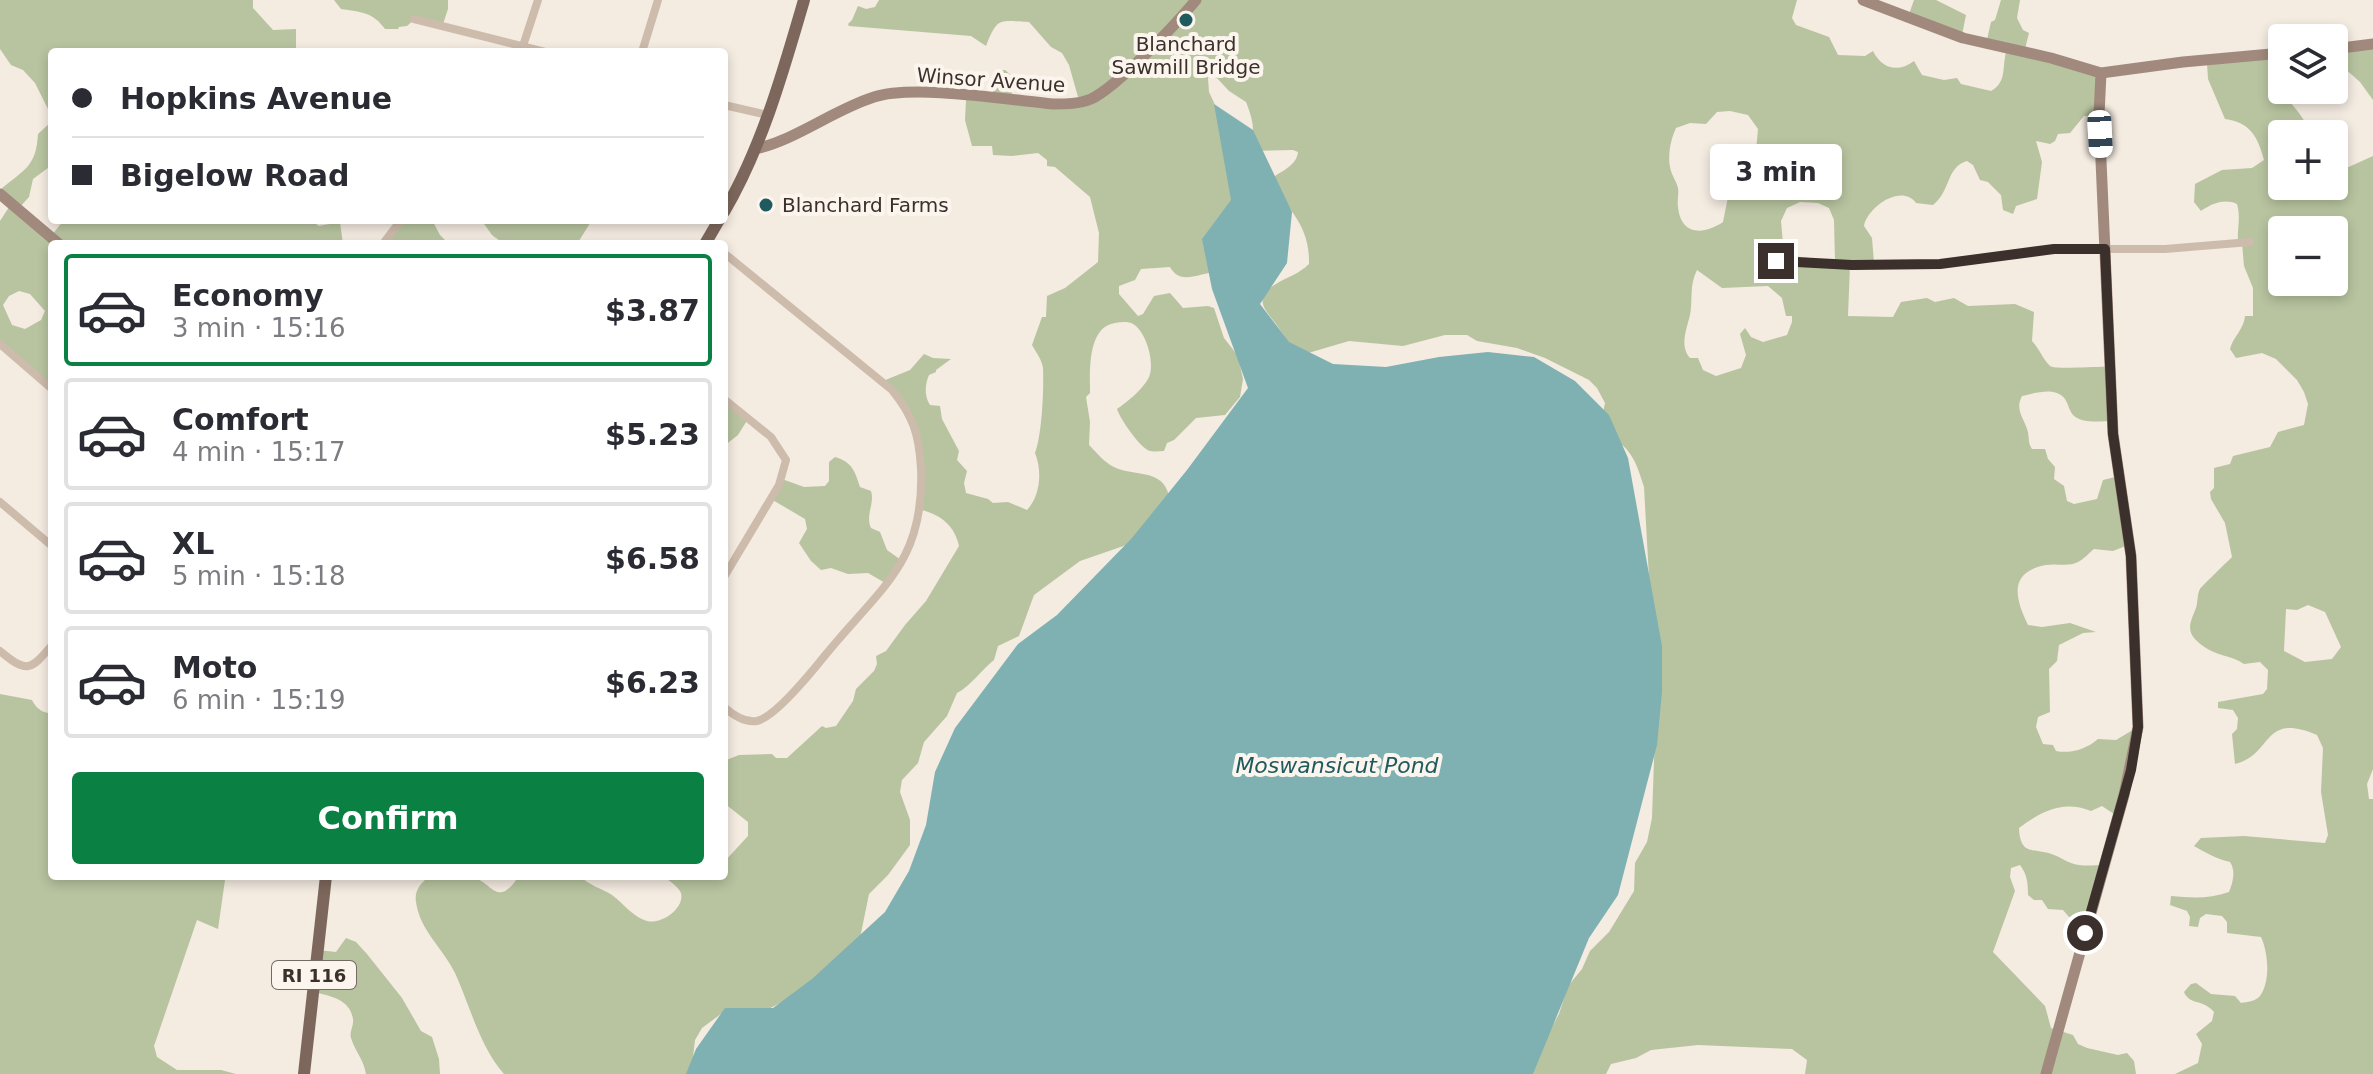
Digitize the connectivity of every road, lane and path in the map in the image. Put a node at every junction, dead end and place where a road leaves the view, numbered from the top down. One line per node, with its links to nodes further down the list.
1 (538, 0): 10 (street)
2 (658, 0): 11 (street)
3 (804, 0): 15 (main road)
4 (1196, 0): 16 (street, Winsor Avenue)
5 (1863, 0): 13 (street)
6 (414, 19): 9 (street)
7 (2373, 44): 8 (street)
8 (2348, 47)
9 (519, 48)
10 (523, 48)
11 (643, 48)
12 (2268, 54): 13 (street)
13 (2101, 73): 21 (street)
14 (728, 106): 15 (street)
15 (768, 115): 16 (main road)
16 (755, 149): 18 (main road)
17 (0, 194): 19 (street)
18 (728, 204)
19 (54, 240)
20 (2250, 242): 21 (street)
21 (2105, 249): 23 (street); 35 (street)
22 (728, 256): 32 (street)
23 (1776, 261)
24 (0, 344): 25 (street)
25 (48, 386)
26 (728, 402): 29 (street)
27 (0, 502): 28 (street)
28 (48, 543)
29 (728, 570)
30 (48, 650): 31 (street)
31 (0, 651)
32 (728, 709)
33 (326, 880): 34 (main road, RI 116)
34 (304, 1074)
35 (2046, 1074)

